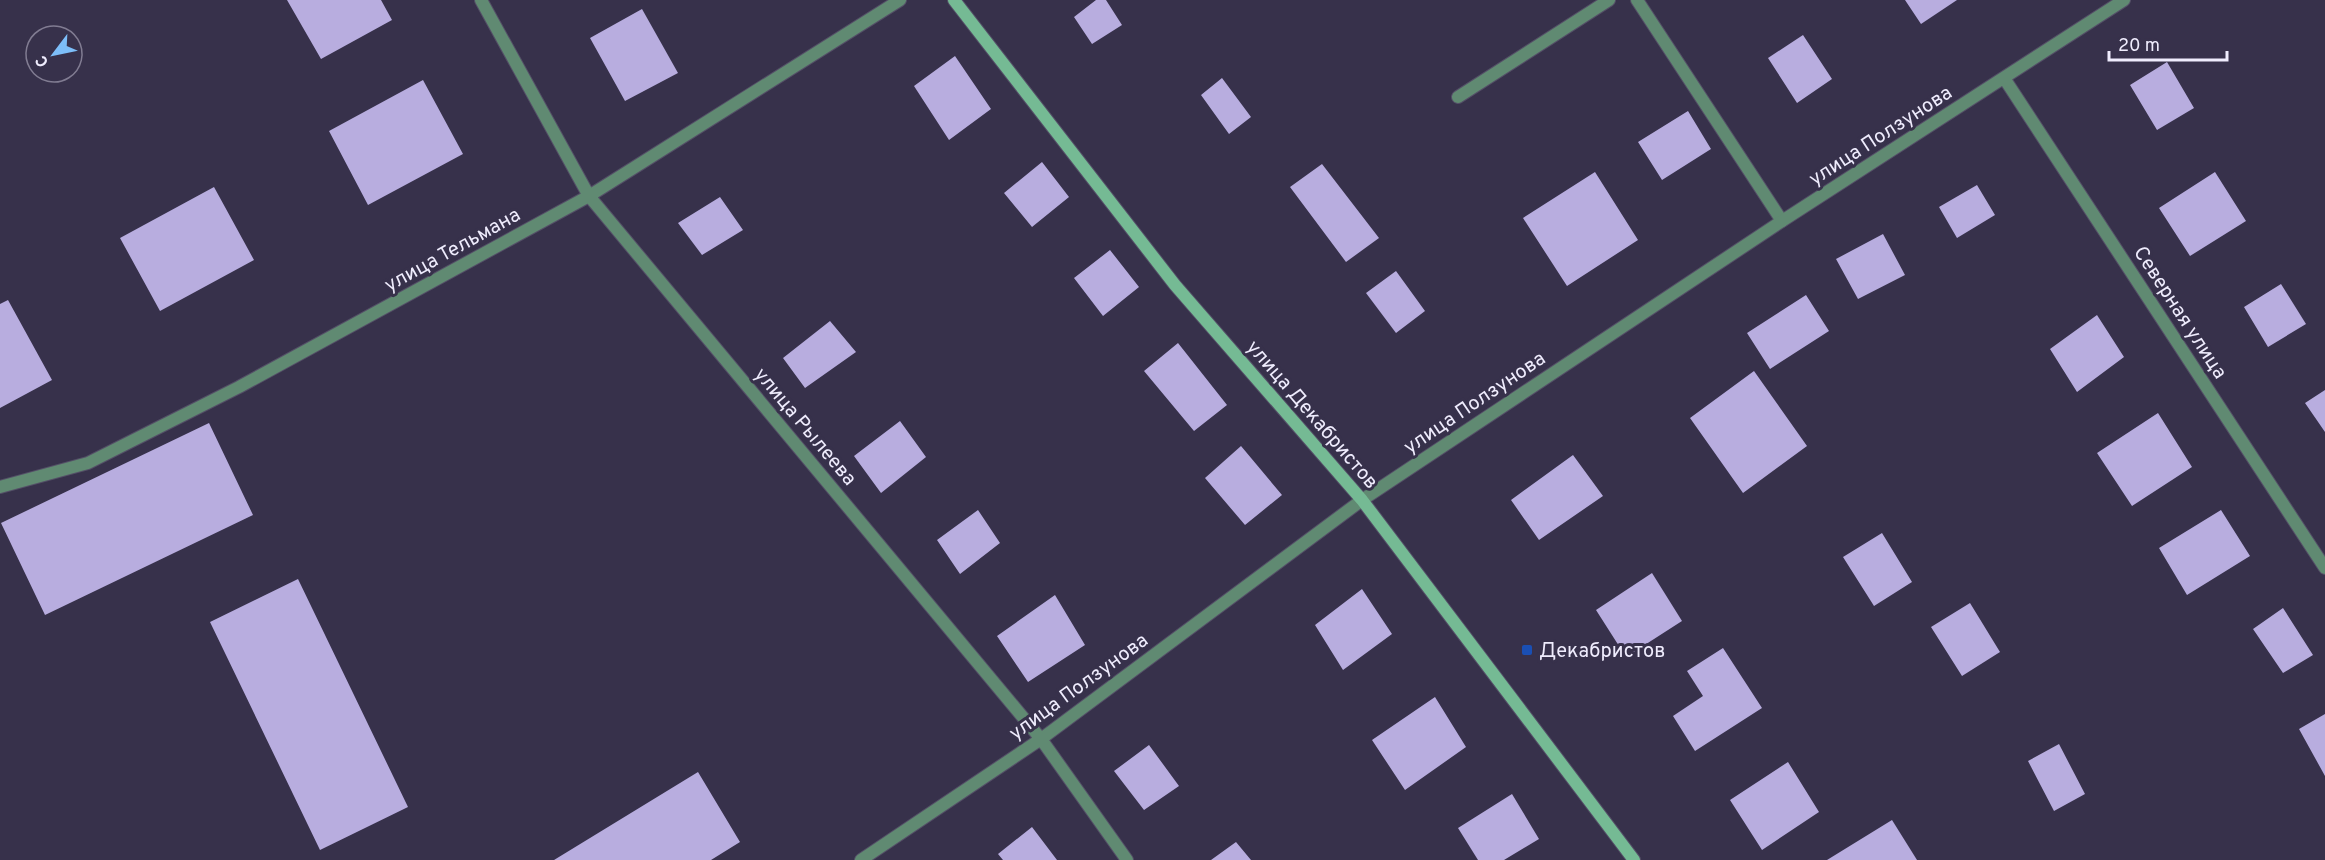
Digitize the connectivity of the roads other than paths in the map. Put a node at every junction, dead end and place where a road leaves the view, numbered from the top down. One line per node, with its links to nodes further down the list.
1 (481, 0): 9 (street, улица Рылеева)
2 (900, 0): 9 (street, улица Тельмана)
3 (954, 0): 12 (street, улица Декабристов)
4 (1609, 0): 8 (street)
5 (1637, 0): 10 (street)
6 (2124, 0): 7 (street, улица Ползунова)
7 (2004, 78): 10 (street, улица Ползунова); 13 (street, Северная улица)
8 (1458, 97)
9 (589, 196): 11 (street, улица Тельмана); 14 (street, улица Рылеева)
10 (1782, 221): 12 (street, улица Ползунова)
11 (0, 487)
12 (1362, 500): 14 (street, улица Ползунова); 17 (street, улица Декабристов)
13 (2325, 568)
14 (1041, 739): 15 (street, улица Ползунова); 16 (street, улица Рылеева)
15 (861, 860)
16 (1127, 860)
17 (1634, 860)

